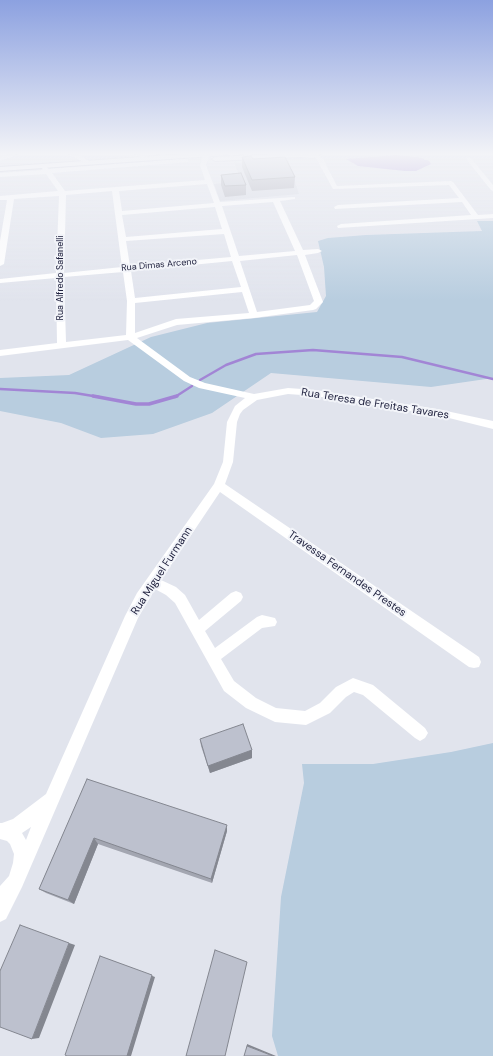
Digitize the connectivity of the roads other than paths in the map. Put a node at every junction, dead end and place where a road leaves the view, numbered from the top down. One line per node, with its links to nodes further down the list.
1 (10, 202): 19 (street)
2 (63, 202): 21 (street, Rua Alfredo Safanelli)
3 (117, 202): 10 (street)
4 (250, 202): 8 (street)
5 (277, 202): 17 (street)
6 (422, 202): 9 (street)
7 (465, 202): 12 (street)
8 (218, 205): 10 (street); 14 (street)
9 (338, 207)
10 (119, 213): 15 (street)
11 (493, 216): 12 (street)
12 (476, 217): 13 (street)
13 (341, 226)
14 (227, 231): 15 (street); 18 (street)
15 (123, 240): 20 (street)
16 (318, 251): 17 (street, Rua Dimas Arceno)
17 (300, 253): 18 (street, Rua Dimas Arceno); 25 (street)
18 (236, 259): 20 (street, Rua Dimas Arceno); 23 (street)
19 (0, 264)
20 (126, 268): 21 (street, Rua Dimas Arceno); 24 (street)
21 (60, 275): 22 (street, Rua Dimas Arceno); 27 (street, Rua Alfredo Safanelli)
22 (0, 281)
23 (246, 289): 24 (street); 25 (street)
24 (131, 301): 26 (street)
25 (254, 315): 26 (street)
26 (130, 337): 27 (street); 29 (street, Rua Teresa de Freitas Tavares)
27 (62, 346): 28 (street)
28 (0, 353)
29 (254, 397): 30 (street, Rua Teresa de Freitas Tavares); 31 (street, Rua Miguel Furmann)
30 (493, 425)
31 (219, 485): 32 (street, Rua Miguel Furmann); 37 (street, Travessa Fernandes Prestes)
32 (153, 582): 35 (street); 39 (street, Rua Miguel Furmann)
33 (236, 597): 35 (street)
34 (270, 622): 36 (street)
35 (198, 629): 36 (street)
36 (212, 658): 38 (street)
37 (474, 662)
38 (420, 733)
39 (54, 796): 40 (street, Rua Miguel Furmann); 41 (street, Rua Miguel Furmann)
40 (2, 831): 41 (street)
41 (18, 876): 42 (street); 43 (street, Rua Miguel Furmann)
42 (0, 898)
43 (0, 913)

